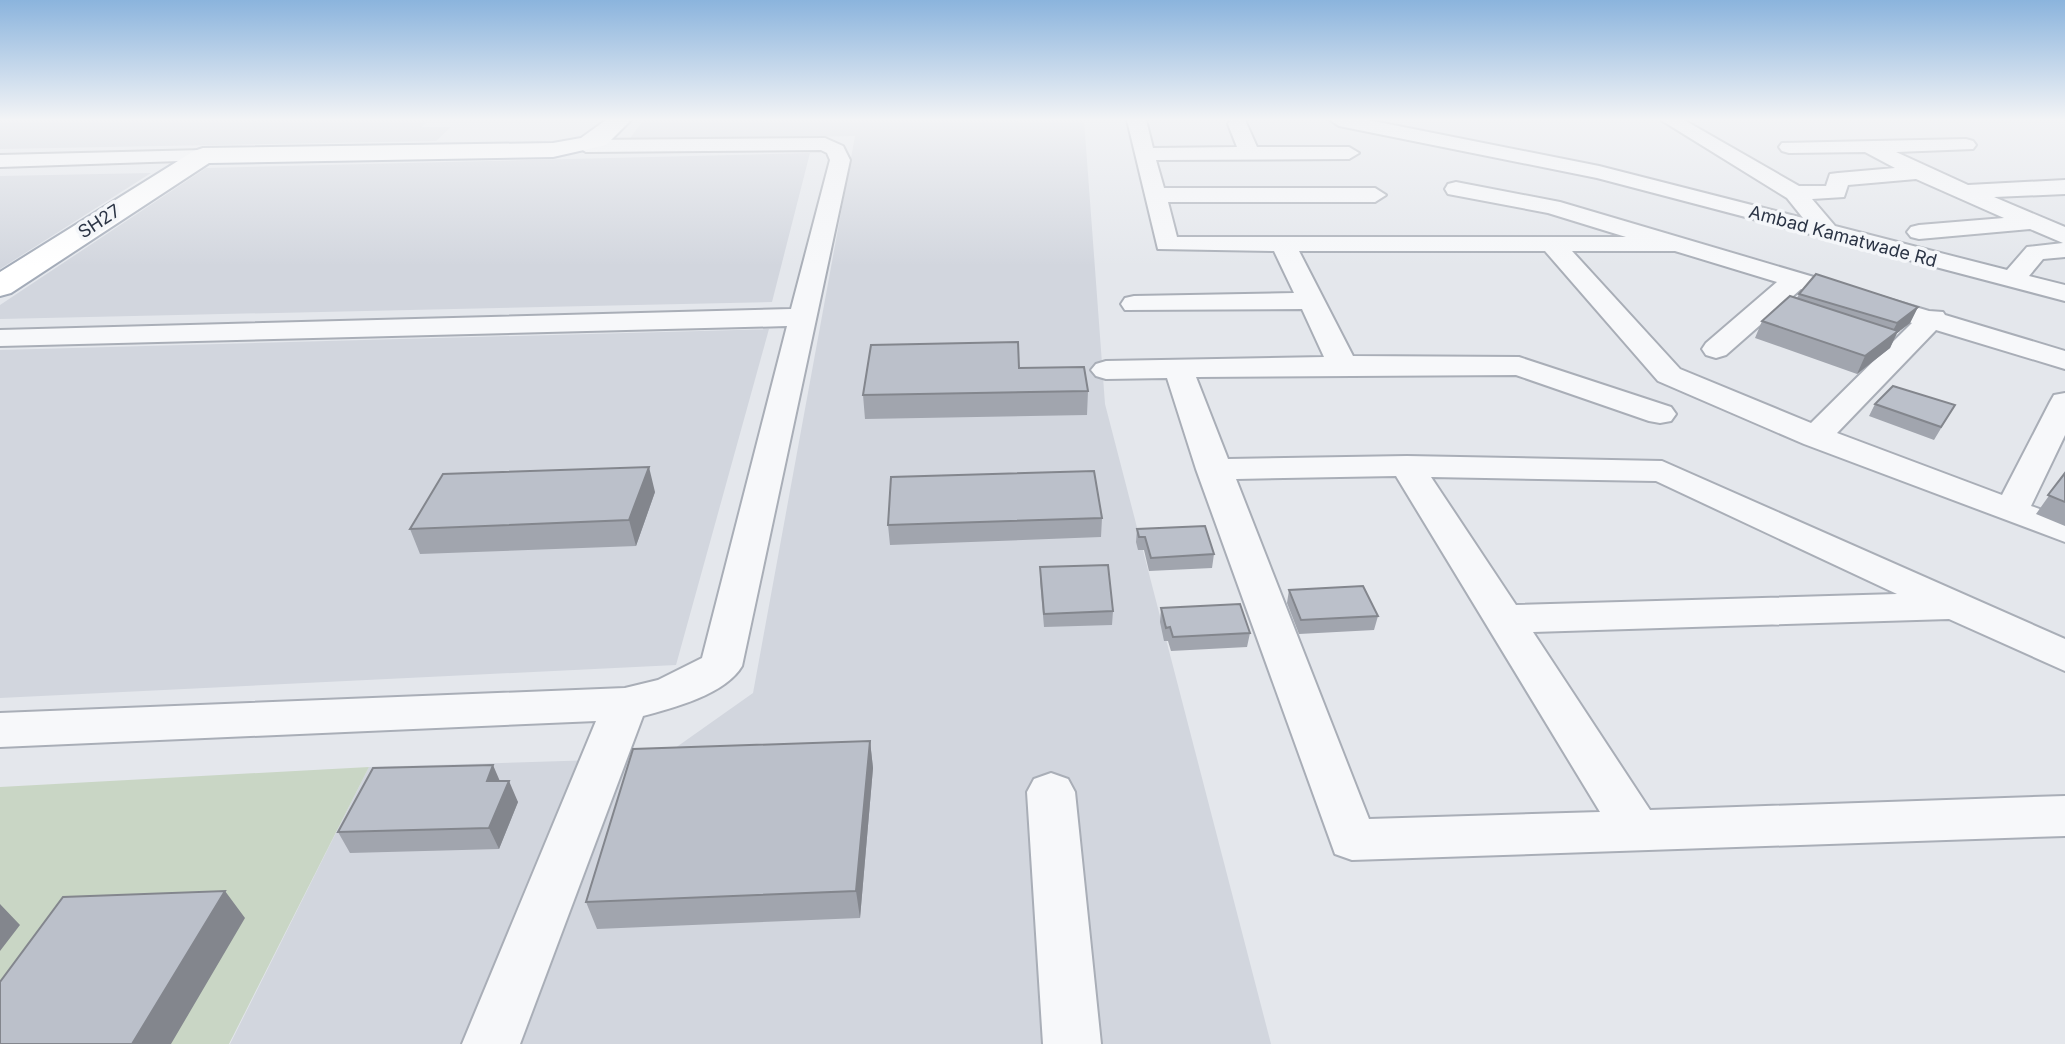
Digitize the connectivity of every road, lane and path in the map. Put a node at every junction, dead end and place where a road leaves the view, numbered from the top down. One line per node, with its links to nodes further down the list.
1 (183, 169): 27 (main road, SH27 / SH27)
2 (838, 169): 31 (street)
3 (1148, 169): 12 (street)
4 (1359, 169): 13 (street)
5 (1583, 169): 14 (street, Ambad Kamatwade Rd)
6 (1753, 169): 11 (street)
7 (1913, 169): 8 (street)
8 (1919, 172): 10 (street); 11 (street)
9 (2065, 187): 10 (street)
10 (1963, 192): 15 (street)
11 (1795, 193): 16 (street)
12 (1154, 195): 13 (street); 19 (street)
13 (1375, 195): 20 (street)
14 (1730, 206): 16 (street, Ambad Kamatwade Rd); 23 (street)
15 (2031, 222): 17 (street); 18 (street)
16 (1827, 232): 26 (street, Ambad Kamatwade Rd)
17 (1919, 232)
18 (2065, 236)
19 (1283, 244): 20 (street); 29 (street)
20 (1406, 244): 21 (street)
21 (1499, 244): 22 (street); 23 (street)
22 (1552, 244): 23 (street); 39 (street)
23 (1678, 245): 25 (street)
24 (2065, 250): 26 (street)
25 (1797, 279): 32 (street); 34 (street)
26 (2012, 280): 28 (street, Ambad Kamatwade Rd)
27 (0, 286)
28 (2065, 293)
29 (1311, 301): 30 (street); 36 (street)
30 (1134, 304)
31 (804, 317): 33 (street); 51 (street)
32 (1933, 318): 35 (street); 42 (street)
33 (0, 338)
34 (1716, 349)
35 (2065, 360)
36 (1343, 365): 37 (street); 41 (street)
37 (1178, 368): 38 (street); 44 (street)
38 (1106, 370)
39 (1669, 375): 41 (street); 42 (street)
40 (2063, 411): 46 (street)
41 (1660, 414): 45 (street)
42 (1815, 437): 46 (street)
43 (1407, 466): 44 (street); 45 (street); 49 (street)
44 (1213, 469): 55 (street)
45 (1662, 471): 48 (street)
46 (2011, 511): 47 (street)
47 (2065, 531)
48 (1958, 606): 49 (street); 50 (street)
49 (1504, 619): 55 (street)
50 (2065, 656)
51 (625, 704): 52 (street); 56 (street)
52 (0, 730)
53 (1051, 792): 57 (street)
54 (2065, 816): 55 (street)
55 (1637, 830)
56 (491, 1044)
57 (1072, 1044)

